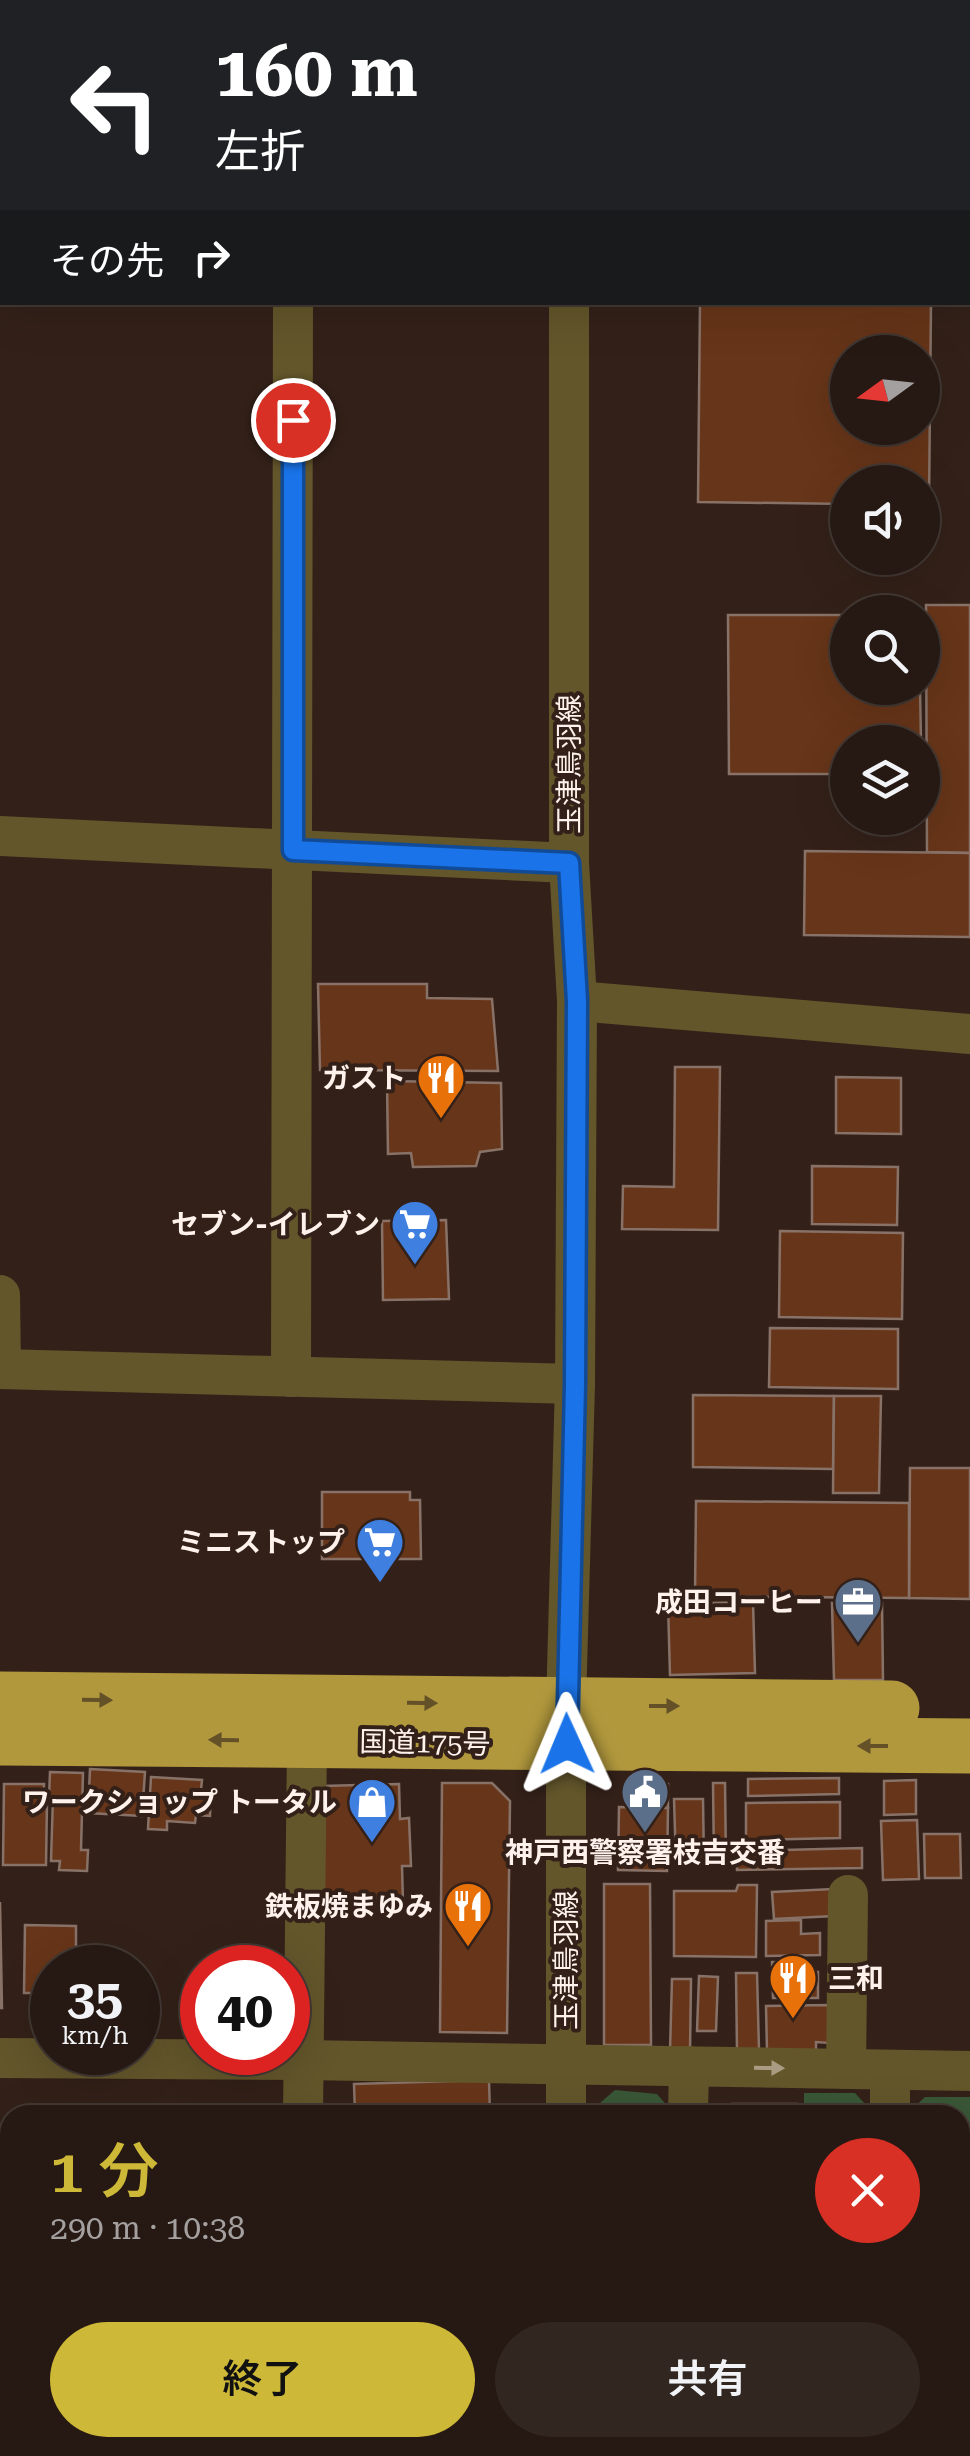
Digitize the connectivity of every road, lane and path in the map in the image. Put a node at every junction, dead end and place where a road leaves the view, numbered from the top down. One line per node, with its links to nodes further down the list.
1 (292, 305): 4 (street)
2 (569, 305): 5 (street, 玉津鳥羽線)
3 (0, 836): 4 (street)
4 (293, 850): 5 (street); 10 (street)
5 (569, 863): 6 (street, 玉津鳥羽線)
6 (577, 1001): 7 (street); 11 (street, 玉津鳥羽線)
7 (970, 1034)
8 (0, 1295): 9 (street)
9 (0, 1369): 10 (street)
10 (290, 1377): 11 (street)
11 (575, 1384): 14 (street, 玉津鳥羽線)
12 (0, 1699): 14 (highway, 国道175号, one-way to 14)
13 (970, 1708): 14 (highway, 国道175号, one-way to 13)
14 (566, 1725): 16 (highway, 国道175号); 17 (highway, 国道175号, one-way to 14); 23 (street, 玉津鳥羽線)
15 (0, 1738): 16 (highway, 国道175号, one-way to 15)
16 (307, 1742): 19 (street)
17 (970, 1746)
18 (848, 1895): 25 (street)
19 (304, 1945)
20 (0, 2058): 21 (street)
21 (180, 2059)
22 (310, 2060): 23 (street)
23 (566, 2064): 24 (street); 30 (street, 玉津鳥羽線)
24 (689, 2066): 25 (street, one-way to 25); 31 (street)
25 (846, 2070): 26 (street)
26 (890, 2070): 27 (street); 32 (street)
27 (970, 2071)
28 (303, 2075): 29 (street)
29 (303, 2105)
30 (566, 2105)
31 (688, 2105)
32 (890, 2105)

